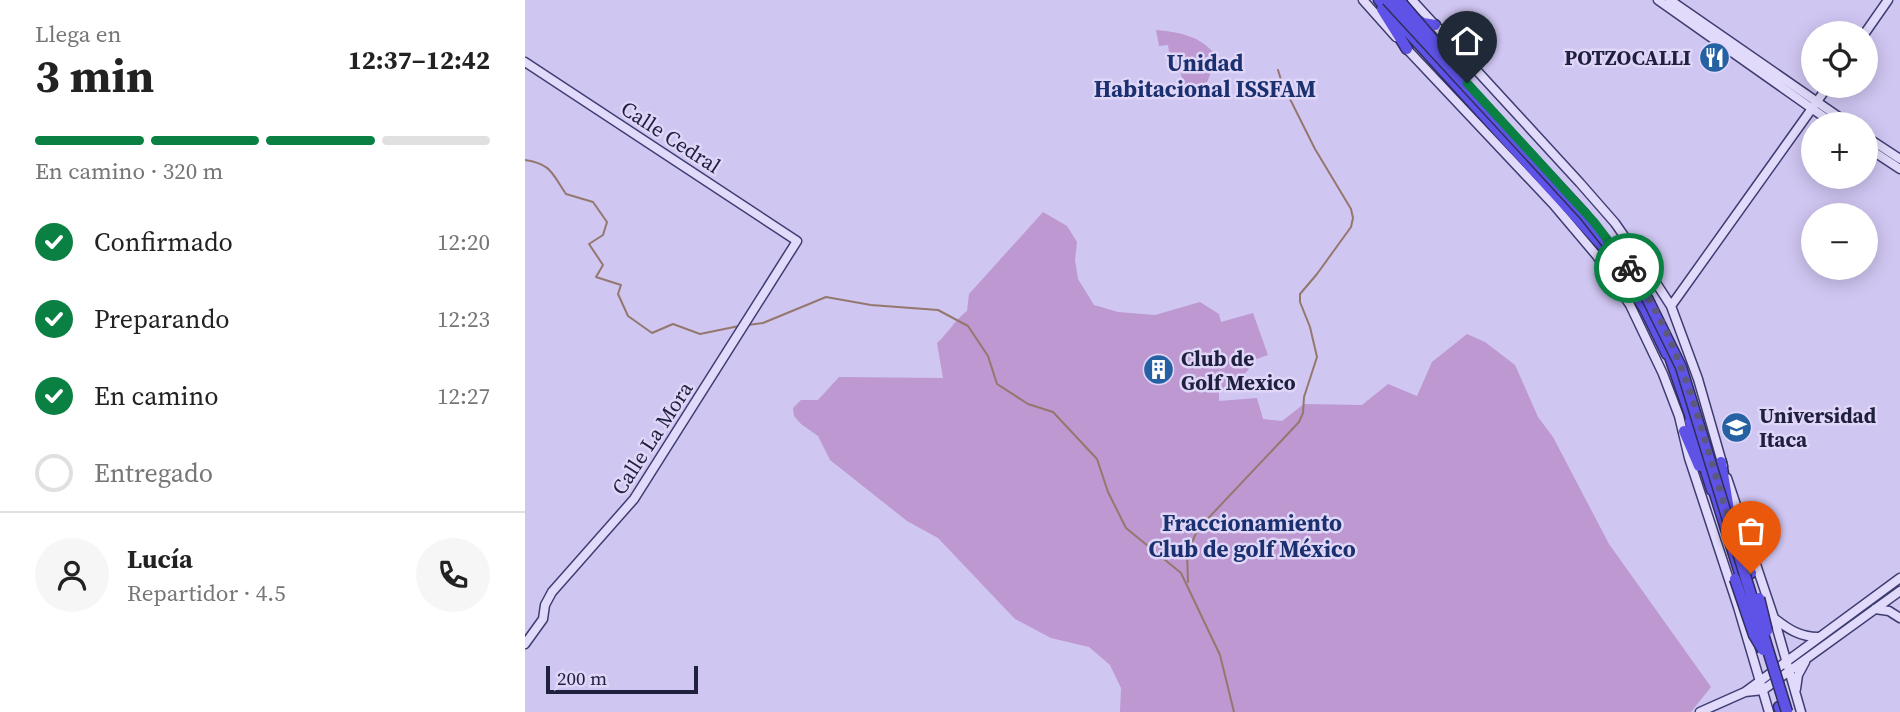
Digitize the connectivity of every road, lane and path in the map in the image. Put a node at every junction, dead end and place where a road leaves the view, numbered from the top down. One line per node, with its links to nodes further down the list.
1 (1363, 0): 11 (main road)
2 (1379, 0): 11 (highway); 26 (highway); 35 (highway, bridge)
3 (1388, 0): 13 (highway, bridge); 26 (highway)
4 (1397, 0): 10 (highway); 13 (highway, bridge)
5 (1412, 0): 10 (main road)
6 (1658, 0): 15 (main road)
7 (1670, 0): 15 (main road)
8 (1888, 0): 9 (main road)
9 (1873, 21)
10 (1435, 25): 23 (main road)
11 (1407, 49): 24 (main road)
12 (525, 62): 22 (main road, Calle Cedral)
13 (1462, 81): 35 (highway, bridge)
14 (1819, 98): 15 (main road)
15 (1814, 105): 16 (main road); 17 (main road); 23 (main road)
16 (1821, 112)
17 (1827, 112)
18 (1878, 145): 20 (main road)
19 (1878, 155): 21 (main road)
20 (1900, 159)
21 (1900, 169)
22 (797, 241): 34 (main road, Calle La Mora)
23 (1671, 306): 25 (main road)
24 (1684, 431): 26 (highway); 39 (main road)
25 (1721, 462): 26 (highway); 31 (main road)
26 (1728, 529): 27 (highway)
27 (1735, 552): 35 (highway); 35 (highway, bridge); 35 (highway, bridge)
28 (1900, 578): 33 (main road)
29 (1900, 591): 30 (main road)
30 (1872, 609): 32 (main road); 36 (main road)
31 (1774, 618): 33 (main road); 37 (main road)
32 (1900, 618)
33 (1818, 637): 37 (main road)
34 (525, 644)
35 (1765, 648): 43 (highway)
36 (1807, 658): 38 (main road); 42 (main road)
37 (1786, 660): 38 (main road); 39 (main road)
38 (1789, 671): 40 (main road); 42 (main road)
39 (1761, 680): 40 (main road); 41 (main road)
40 (1763, 690): 41 (main road); 45 (main road)
41 (1745, 692): 44 (main road)
42 (1796, 692): 46 (main road)
43 (1784, 710)
44 (1700, 712)
45 (1769, 712)
46 (1801, 712)

